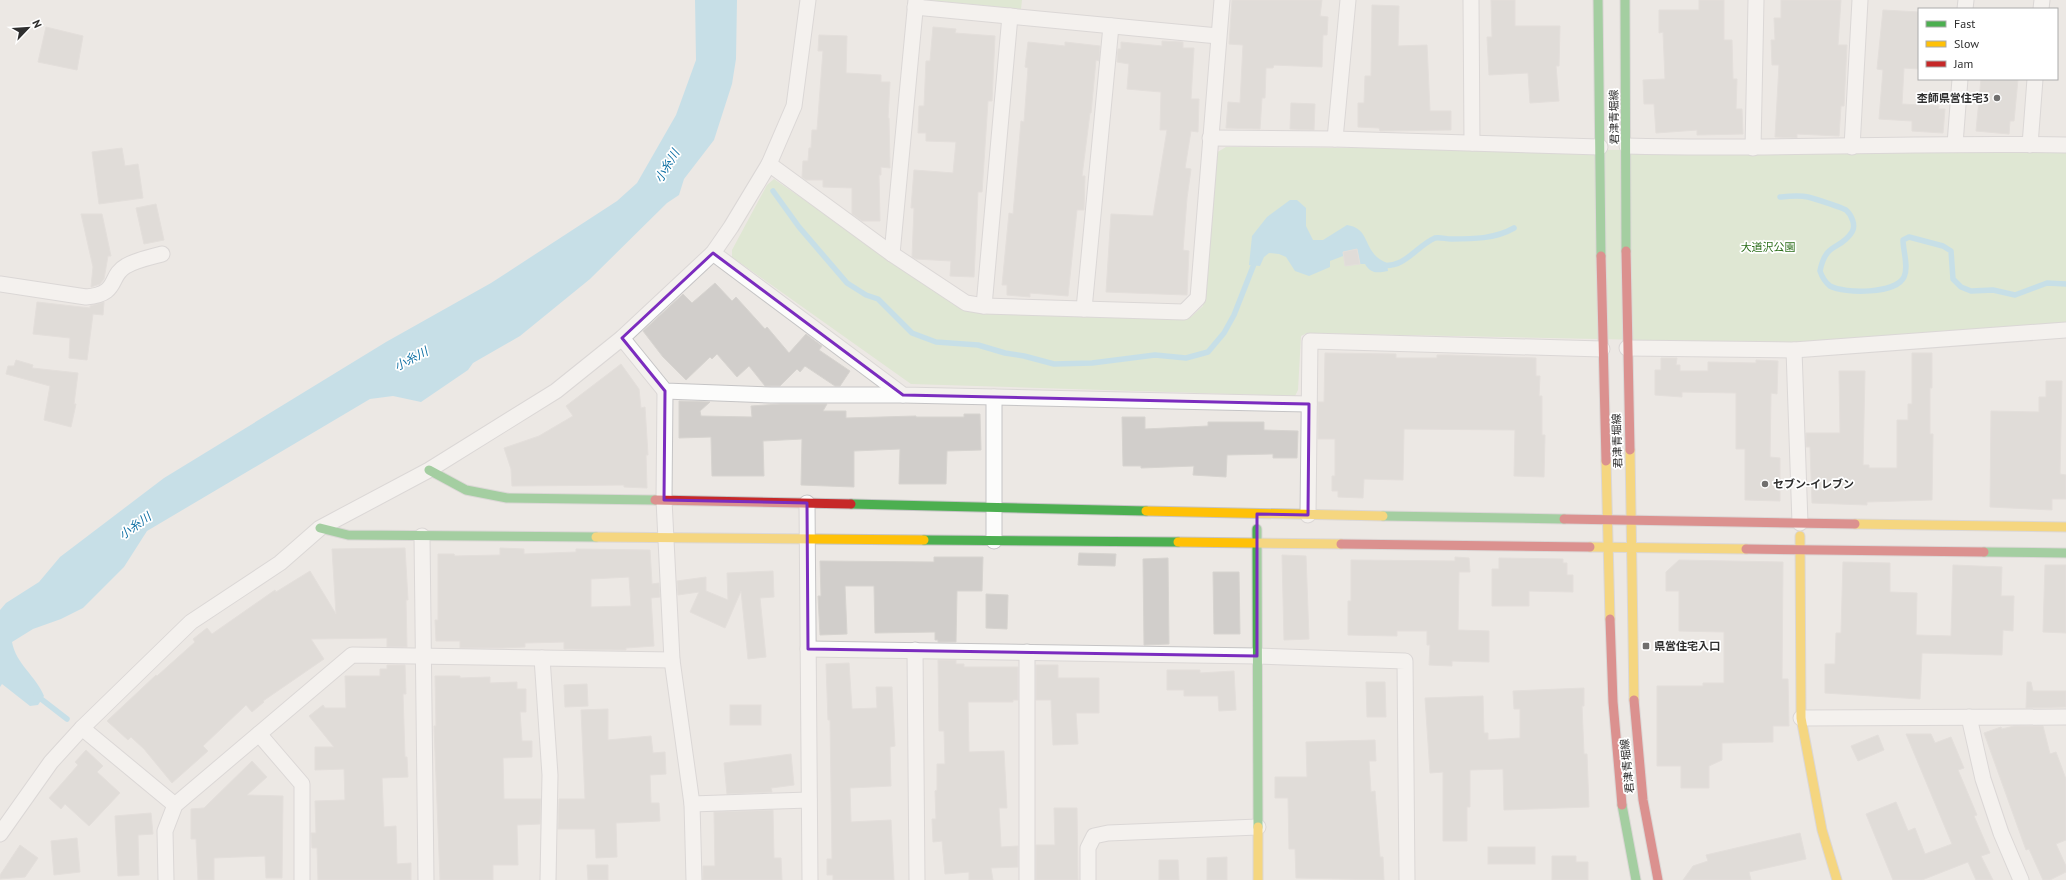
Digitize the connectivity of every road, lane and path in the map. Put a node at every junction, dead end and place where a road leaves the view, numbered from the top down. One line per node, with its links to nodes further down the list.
1 (808, 0): 25 (street)
2 (1222, 0): 12 (street)
3 (1348, 0): 16 (street)
4 (1471, 0): 17 (street)
5 (1598, 0): 23 (street, 君津青堀線)
6 (1625, 0): 21 (street, 君津青堀線)
7 (1756, 0): 24 (street)
8 (1860, 0): 22 (street)
9 (916, 4): 10 (street); 28 (street)
10 (1010, 16): 11 (street); 30 (street)
11 (1111, 26): 12 (street); 31 (street)
12 (1218, 36): 15 (street)
13 (1960, 80): 18 (street)
14 (2035, 80): 19 (street)
15 (1210, 138): 16 (street); 31 (street)
16 (1335, 140): 17 (street)
17 (1472, 143): 23 (street)
18 (1954, 144): 19 (street); 22 (street)
19 (2030, 144): 20 (street)
20 (2066, 145)
21 (1627, 146): 24 (street); 34 (street, 君津青堀線)
22 (1852, 146): 24 (street)
23 (1600, 147): 35 (street, 君津青堀線)
24 (1753, 148)
25 (769, 164): 26 (street); 28 (street)
26 (713, 253): 33 (street); 38 (street)
27 (162, 254): 29 (street)
28 (892, 254): 30 (street)
29 (0, 284)
30 (984, 306): 31 (street)
31 (1084, 309)
32 (2066, 330): 36 (street)
33 (622, 338): 37 (street); 41 (street)
34 (1627, 348): 36 (street); 48 (street, 君津青堀線)
35 (1602, 349): 40 (street); 47 (street, 君津青堀線)
36 (1794, 350): 49 (street)
37 (665, 391): 38 (street); 42 (street)
38 (903, 394): 39 (street)
39 (994, 397): 40 (street); 44 (street)
40 (1309, 404): 46 (street)
41 (429, 470): 42 (street); 51 (street)
42 (664, 500): 43 (street); 53 (street)
43 (807, 503): 44 (street); 54 (street)
44 (994, 509): 45 (street); 55 (street)
45 (1256, 514): 46 (street); 56 (street)
46 (1308, 515): 47 (street)
47 (1608, 520): 48 (street); 57 (street, 君津青堀線)
48 (1632, 520): 49 (street); 58 (street, 君津青堀線)
49 (1800, 523): 50 (street); 59 (street)
50 (2066, 527)
51 (320, 528): 52 (street); 71 (street)
52 (422, 536): 53 (street); 64 (street)
53 (666, 538): 54 (street); 67 (street)
54 (807, 540): 55 (street); 61 (street)
55 (994, 541): 56 (street)
56 (1257, 543): 57 (street); 65 (street)
57 (1609, 546): 58 (street); 89 (street, 君津青堀線)
58 (1631, 547): 59 (street); 90 (street, 君津青堀線)
59 (1800, 549): 60 (street); 69 (street)
60 (2066, 553)
61 (808, 649): 62 (street); 73 (street)
62 (915, 650): 63 (street); 84 (street)
63 (1027, 652): 65 (street); 85 (street)
64 (424, 656): 66 (street); 72 (street); 80 (street)
65 (1257, 656): 76 (street); 88 (street)
66 (542, 658): 67 (street); 81 (street)
67 (672, 660): 74 (street)
68 (1969, 717): 69 (street); 70 (street); 92 (street)
69 (1801, 718): 91 (street)
70 (2066, 718)
71 (82, 728): 75 (street); 77 (street)
72 (259, 734): 75 (street); 79 (street)
73 (809, 800): 74 (street); 83 (street)
74 (692, 804): 82 (street)
75 (175, 805): 78 (street)
76 (1258, 827): 86 (street); 87 (street)
77 (0, 834)
78 (166, 880)
79 (302, 880)
80 (426, 880)
81 (548, 880)
82 (694, 880)
83 (810, 880)
84 (917, 880)
85 (1027, 880)
86 (1088, 880)
87 (1258, 880)
88 (1407, 880)
89 (1636, 880)
90 (1658, 880)
91 (1837, 880)
92 (2021, 880)

